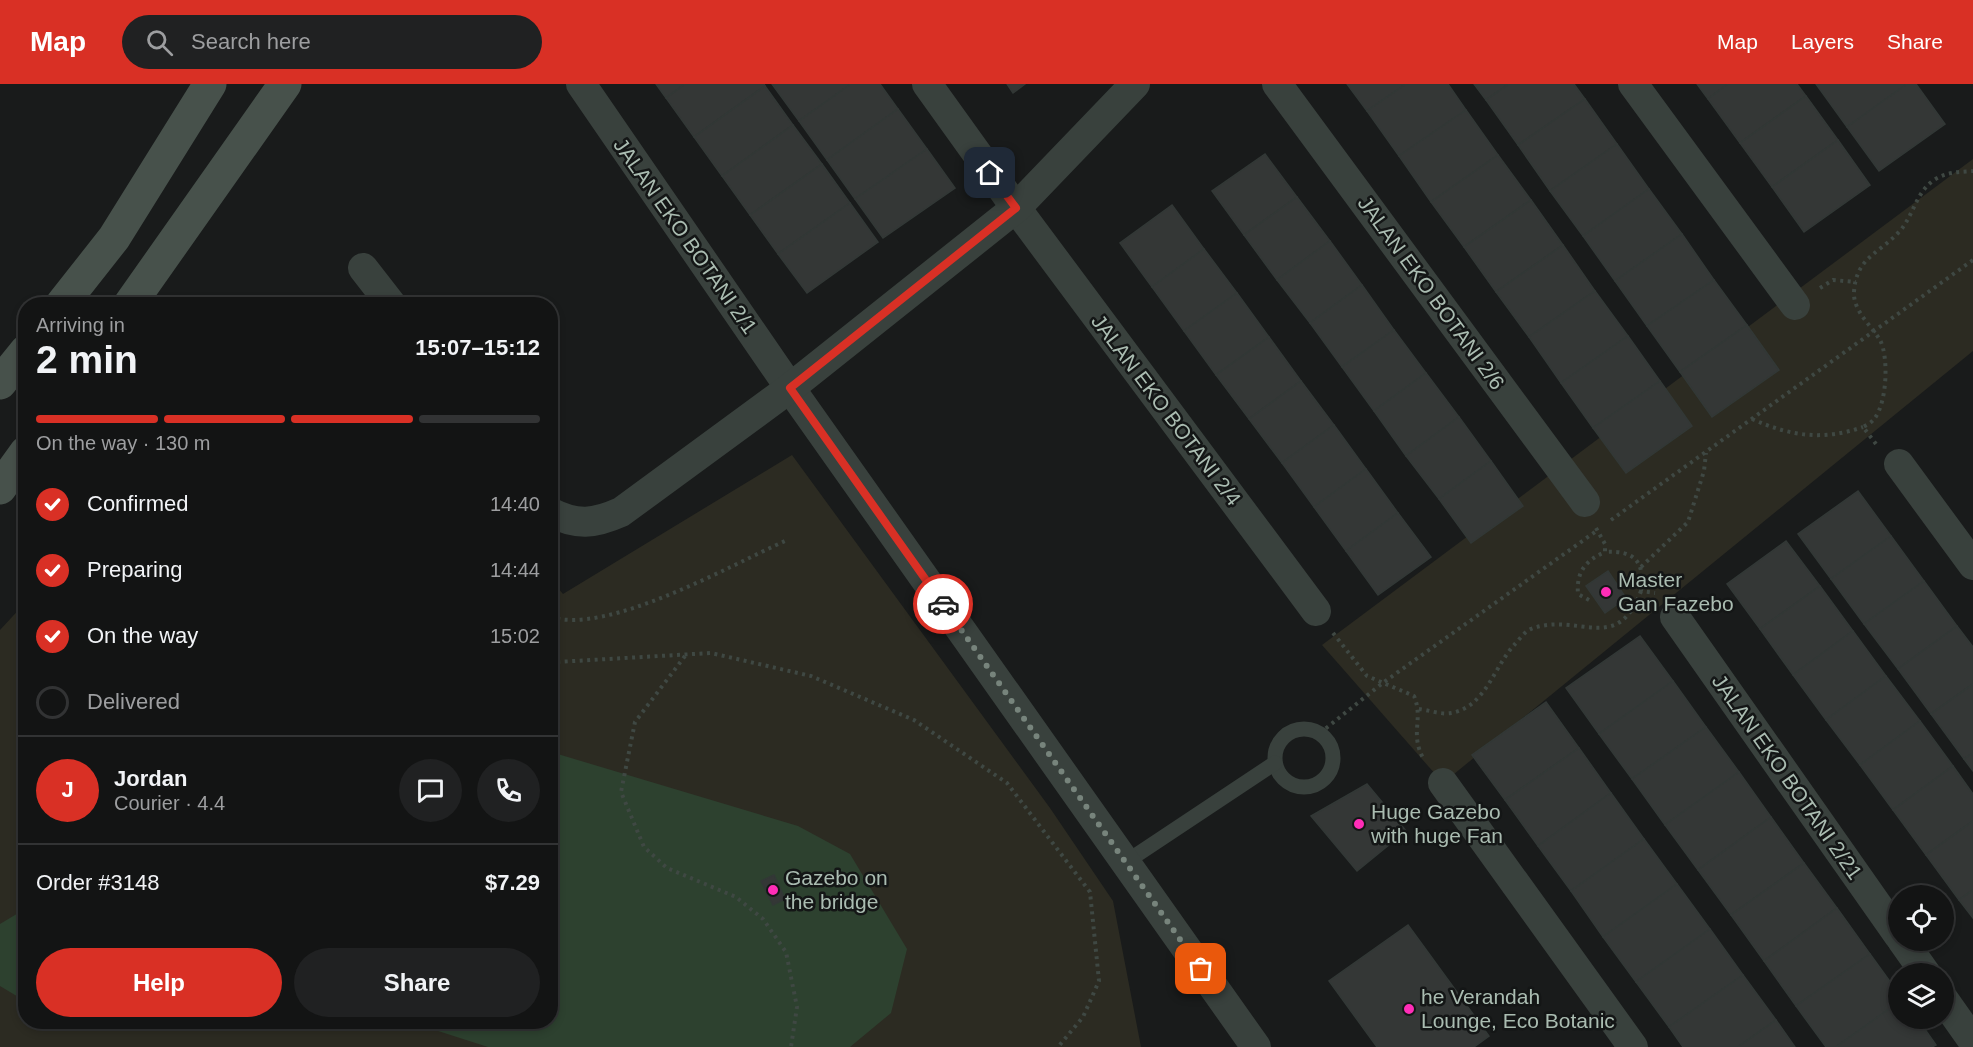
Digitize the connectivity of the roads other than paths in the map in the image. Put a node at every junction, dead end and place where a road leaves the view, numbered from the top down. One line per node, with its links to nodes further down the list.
1 (210, 84): 10 (main road)
2 (285, 84): 11 (main road)
3 (581, 84): 16 (street, JALAN EKO BOTANI 2/1)
4 (927, 84): 8 (street)
5 (1135, 84): 8 (street)
6 (1277, 84): 20 (street, JALAN EKO BOTANI 2/6)
7 (1633, 84): 13 (street)
8 (1016, 208): 16 (street); 23 (street, JALAN EKO BOTANI 2/4)
9 (363, 268): 12 (street)
10 (68, 297)
11 (135, 297)
12 (386, 297)
13 (1795, 305)
14 (18, 361): 15 (main road)
15 (0, 383)
16 (790, 388): 21 (street); 27 (street, JALAN EKO BOTANI 2/1)
17 (18, 463): 19 (main road)
18 (1899, 464): 22 (street)
19 (0, 488)
20 (1585, 502)
21 (558, 515)
22 (1973, 565)
23 (1316, 611)
24 (1675, 617): 28 (street, JALAN EKO BOTANI 2/21)
25 (1275, 764): 25 (lane); 27 (lane)
26 (1443, 783): 32 (street)
27 (1125, 862): 31 (street, JALAN EKO BOTANI 2/1)
28 (1888, 920)
29 (1954, 1014): 30 (street)
30 (1973, 1041)
31 (1256, 1047)
32 (1633, 1047)

